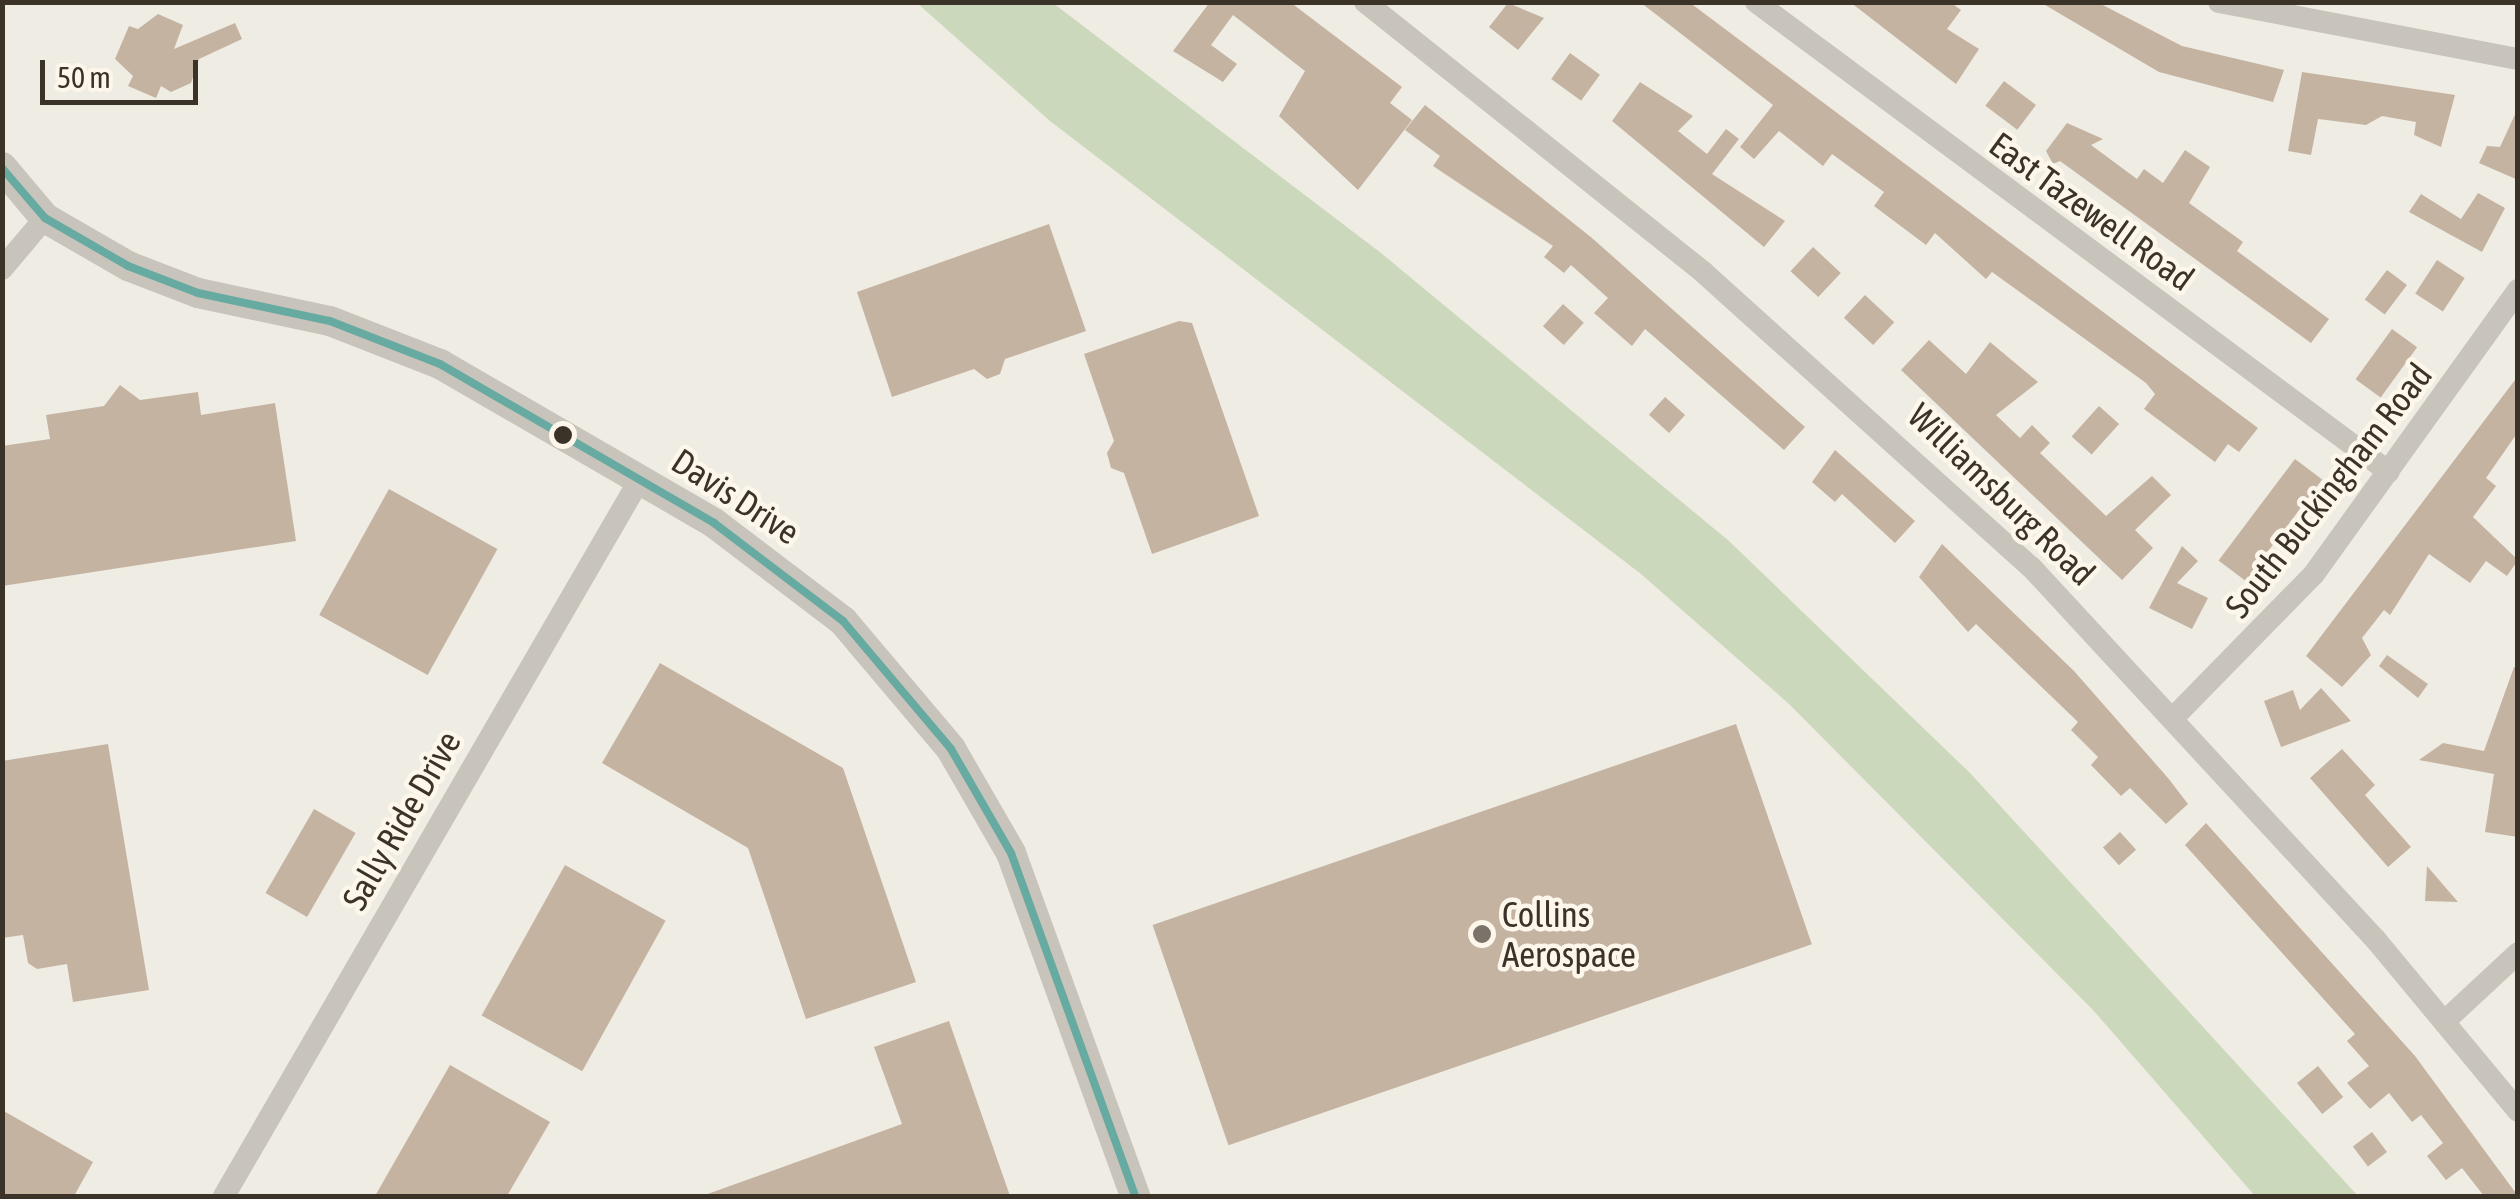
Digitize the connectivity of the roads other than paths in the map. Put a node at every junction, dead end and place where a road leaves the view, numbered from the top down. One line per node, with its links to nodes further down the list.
1 (1365, 2): 11 (street, Williamsburg Road)
2 (1756, 2): 9 (street, East Tazewell Road)
3 (2219, 2): 4 (street)
4 (2518, 59)
5 (2, 167): 6 (street, Davis Drive)
6 (45, 218): 7 (street); 10 (street, Davis Drive)
7 (2, 269)
8 (2518, 290): 9 (street, South Buckingham Road)
9 (2388, 472): 11 (street, South Buckingham Road)
10 (640, 479): 15 (street, Sally Ride Drive); 16 (street, Davis Drive)
11 (2174, 716): 13 (street, Williamsburg Road)
12 (2518, 953): 13 (street)
13 (2446, 1020): 14 (street, Williamsburg Road)
14 (2518, 1111)
15 (224, 1196)
16 (1135, 1196)

